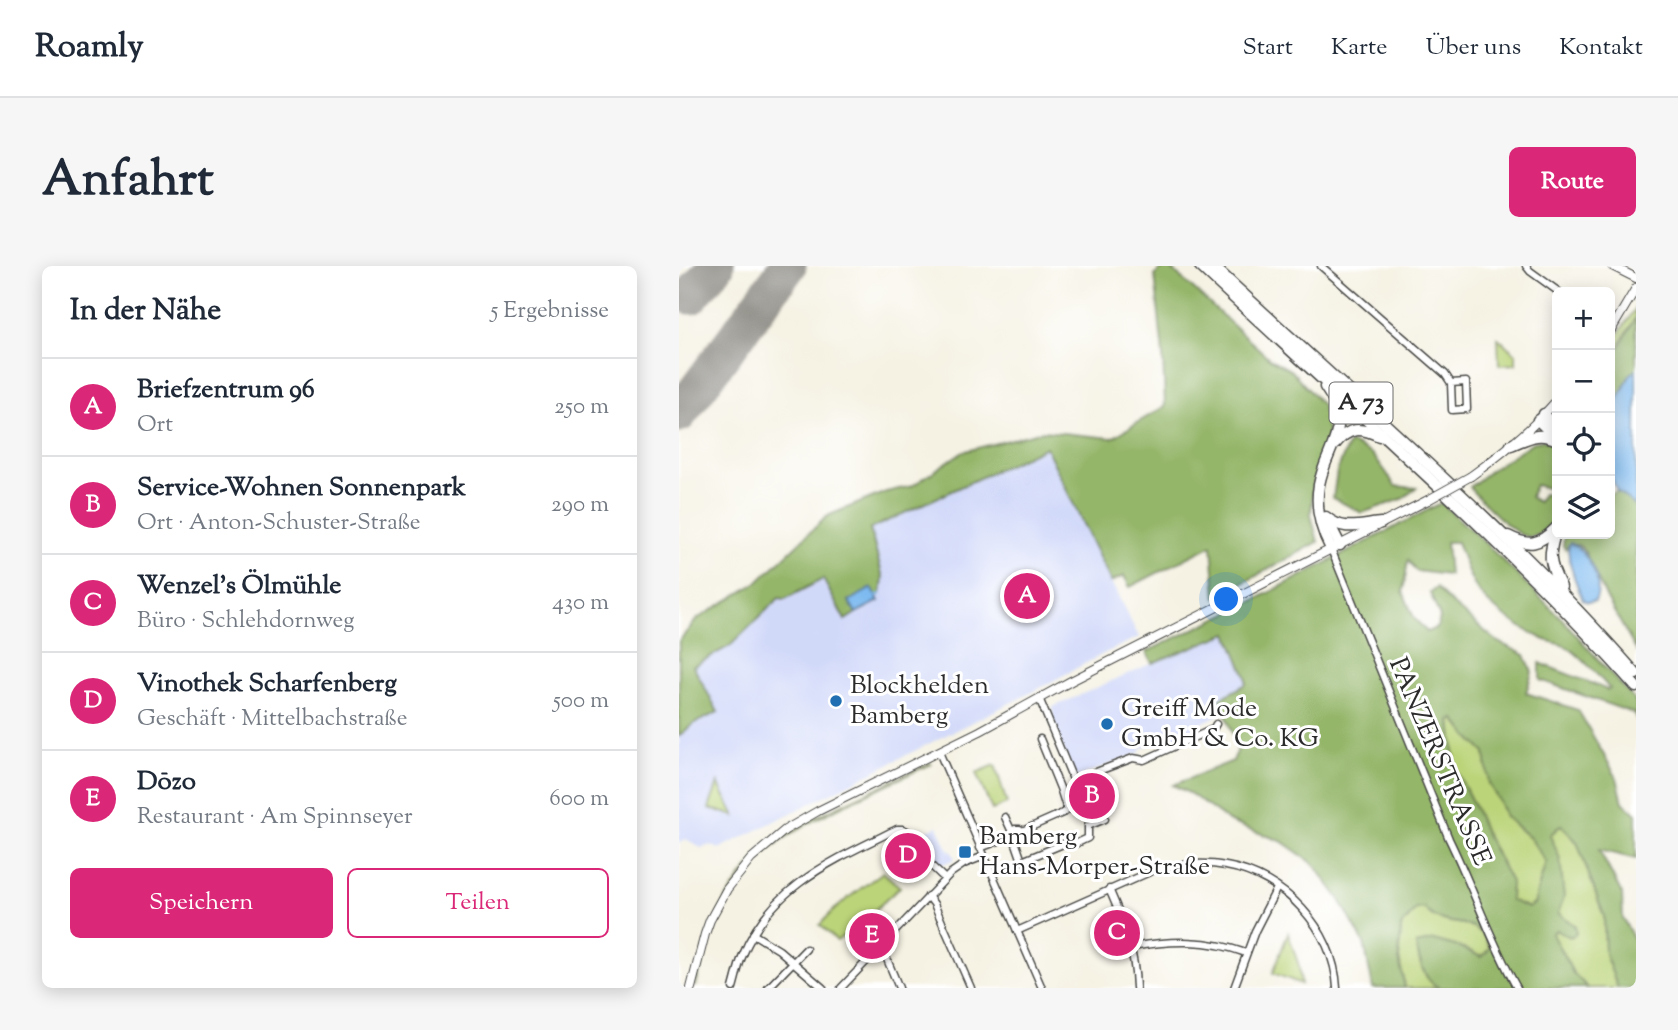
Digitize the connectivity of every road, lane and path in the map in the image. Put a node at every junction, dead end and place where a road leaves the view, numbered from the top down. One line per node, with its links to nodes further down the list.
1 (1200, 266): 10 (highway, A 73)
2 (1213, 266): 23 (highway, A 73)
3 (1321, 266): 11 (street)
4 (1527, 266): 7 (street)
5 (1612, 266): 6 (main road)
6 (1636, 278)
7 (1552, 287)
8 (1636, 288): 9 (main road)
9 (1615, 324)
10 (1316, 374): 17 (highway, A 73); 18 (highway)
11 (1451, 383): 11 (street)
12 (1552, 407): 13 (main road)
13 (1541, 417): 14 (highway); 15 (highway); 19 (main road)
14 (1552, 425)
15 (1552, 433)
16 (1552, 438): 19 (highway)
17 (1389, 440): 18 (highway); 29 (highway, A 73)
18 (1335, 444): 20 (highway)
19 (1511, 445): 22 (main road, bridge)
20 (1318, 504): 21 (highway); 26 (highway)
21 (1325, 517): 22 (highway); 26 (highway)
22 (1381, 523): 26 (main road)
23 (1499, 531): 24 (highway); 27 (highway, A 73)
24 (1552, 532)
25 (1553, 539): 27 (highway)
26 (1335, 547): 30 (main road); 61 (street, PANZERSTRASSE)
27 (1567, 599): 28 (highway, A 73)
28 (1636, 674)
29 (1636, 687)
30 (1039, 698): 31 (street); 33 (main road)
31 (1216, 724)
32 (1039, 738): 36 (street)
33 (939, 752): 37 (street); 50 (main road)
34 (1005, 817): 36 (street)
35 (1105, 819): 36 (street)
36 (1013, 835): 37 (street)
37 (980, 848): 38 (street)
38 (984, 856): 39 (street); 43 (street)
39 (945, 879): 42 (street); 44 (street)
40 (1277, 888): 41 (street); 48 (street); 60 (street)
41 (1109, 889): 43 (street); 46 (street)
42 (928, 896): 45 (street); 56 (street)
43 (1017, 931): 57 (street)
44 (753, 934): 49 (street); 51 (street)
45 (880, 947): 54 (street); 55 (street)
46 (1132, 947): 48 (street); 58 (street)
47 (806, 949): 49 (street)
48 (1246, 953): 59 (street)
49 (793, 962): 52 (street); 53 (street)
50 (691, 988)
51 (733, 988)
52 (768, 988)
53 (823, 988)
54 (841, 988)
55 (899, 988)
56 (971, 988)
57 (1042, 988)
58 (1136, 988)
59 (1234, 988)
60 (1337, 988)
61 (1517, 988)

